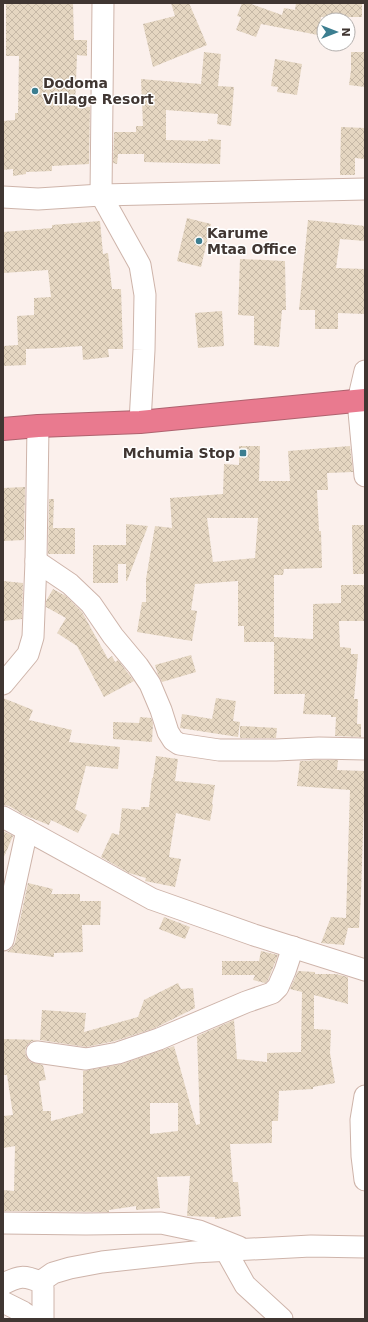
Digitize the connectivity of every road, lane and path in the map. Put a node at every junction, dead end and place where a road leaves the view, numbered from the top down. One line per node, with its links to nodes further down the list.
1 (103, 3): 3 (street)
2 (365, 189): 3 (street)
3 (101, 195): 4 (street); 7 (street)
4 (3, 197)
5 (365, 372): 6 (street)
6 (361, 401): 7 (highway); 10 (street)
7 (140, 422): 8 (highway)
8 (38, 426): 9 (highway); 11 (street)
9 (3, 430)
10 (365, 476)
11 (36, 561): 12 (street); 13 (street)
12 (3, 684)
13 (365, 749)
14 (3, 817): 15 (street)
15 (27, 830): 16 (street); 17 (street)
16 (3, 940)
17 (293, 947): 18 (street); 19 (street)
18 (365, 970)
19 (37, 1052)
20 (365, 1096): 21 (street)
21 (365, 1180)
22 (3, 1223): 24 (street)
23 (365, 1248): 24 (street)
24 (235, 1250): 25 (street); 30 (street)
25 (40, 1282): 26 (street); 29 (street)
26 (3, 1284)
27 (3, 1302): 28 (street)
28 (33, 1319)
29 (43, 1319)
30 (282, 1319)

